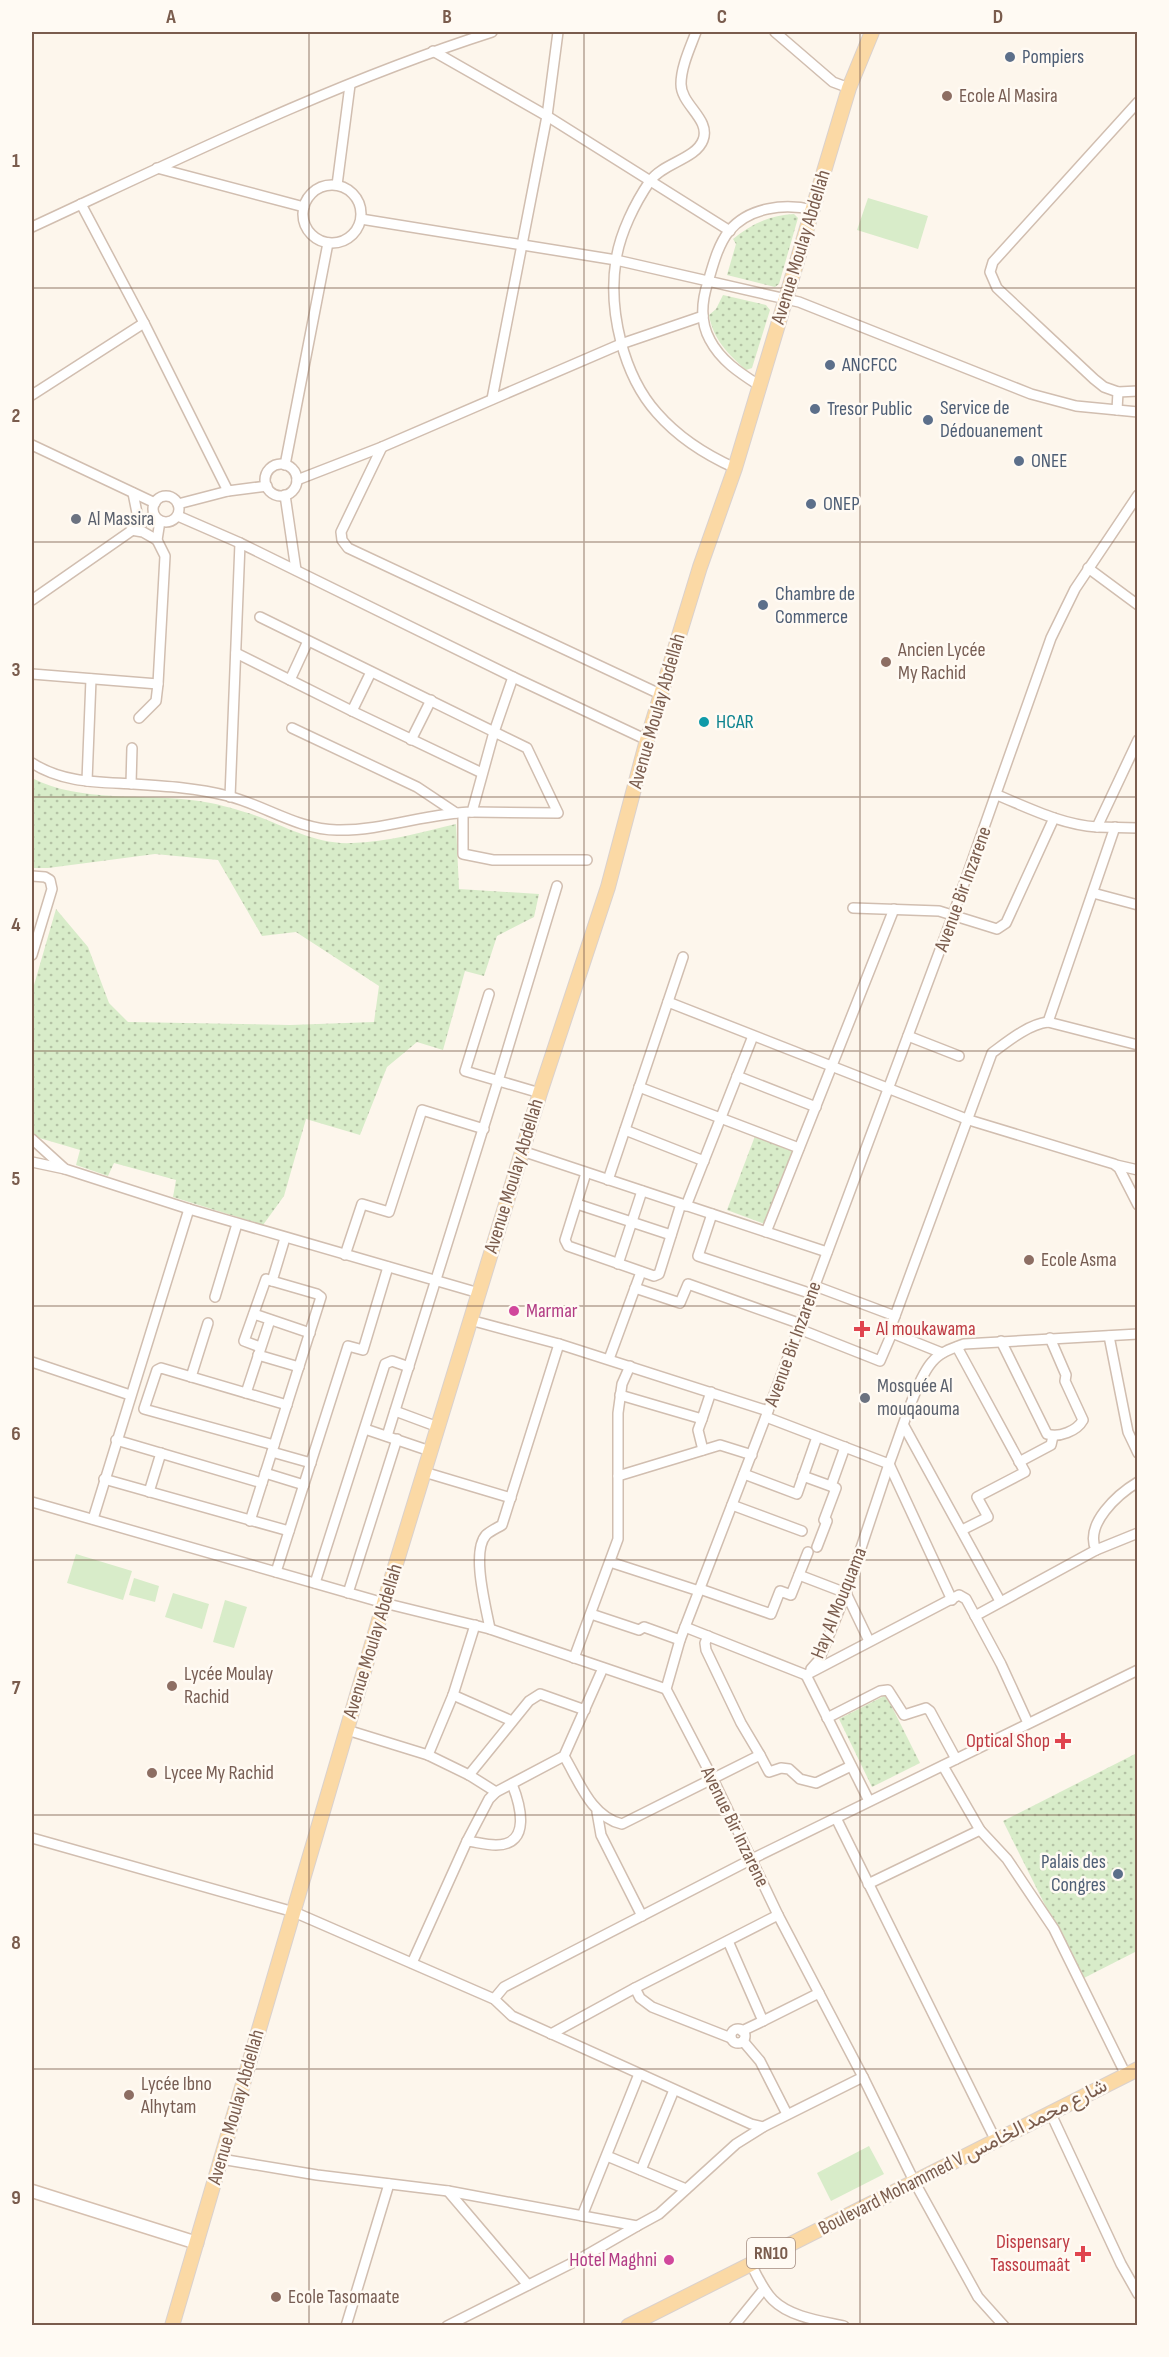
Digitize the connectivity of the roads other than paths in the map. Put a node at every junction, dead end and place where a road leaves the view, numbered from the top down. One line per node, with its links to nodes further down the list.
1 (492, 32): 6 (street)
2 (558, 32): 10 (street)
3 (696, 32): 12 (street)
4 (775, 32): 8 (street)
5 (872, 32): 8 (main road, Avenue Moulay Abdellah)
6 (433, 51): 7 (street); 10 (street)
7 (350, 85): 11 (street); 13 (street)
8 (849, 88): 16 (main road, Avenue Moulay Abdellah)
9 (1137, 102): 30 (street)
10 (547, 116): 12 (street); 21 (street)
11 (158, 168): 14 (street); 15 (street)
12 (651, 180): 19 (street); 22 (street)
13 (337, 185): 15 (street); 17 (street)
14 (81, 204): 18 (street); 26 (street)
15 (304, 207): 20 (street)
16 (813, 210): 19 (street); 24 (main road, Avenue Moulay Abdellah)
17 (361, 219): 20 (street); 21 (street)
18 (32, 227)
19 (729, 231): 23 (street)
20 (328, 243): 37 (street)
21 (523, 245): 22 (street); 32 (street)
22 (616, 260): 23 (street); 27 (street)
23 (708, 281): 24 (street); 25 (street)
24 (785, 299): 28 (main road, Avenue Moulay Abdellah); 33 (street)
25 (703, 316): 27 (street); 28 (street)
26 (144, 323): 31 (street); 41 (street)
27 (621, 344): 32 (street); 38 (street)
28 (760, 386): 38 (main road, Avenue Moulay Abdellah)
29 (1137, 391): 30 (street)
30 (1118, 392): 33 (street)
31 (32, 395)
32 (492, 399): 36 (street)
33 (1117, 410): 34 (street)
34 (1137, 412)
35 (32, 445): 42 (street)
36 (382, 447): 39 (street); 65 (street)
37 (285, 465): 39 (street); 40 (street)
38 (735, 468): 65 (main road, Avenue Moulay Abdellah)
39 (297, 480): 43 (street)
40 (267, 486): 41 (street); 43 (street)
41 (228, 491): 46 (street)
42 (133, 493): 45 (street); 49 (street)
43 (285, 495): 53 (street)
44 (1137, 495): 52 (street, Avenue Bir Inzarene)
45 (154, 503): 46 (street); 48 (street)
46 (178, 504): 47 (street)
47 (178, 516): 48 (street); 51 (street)
48 (157, 518): 49 (street); 50 (street)
49 (133, 529): 50 (street); 54 (street)
50 (156, 540): 64 (street)
51 (240, 543): 53 (street); 58 (street)
52 (1088, 568): 55 (street); 79 (street, Avenue Bir Inzarene)
53 (296, 570): 61 (street)
54 (32, 600)
55 (1137, 604)
56 (260, 617): 57 (street)
57 (308, 641): 59 (street); 63 (street)
58 (236, 653): 63 (street); 80 (street)
59 (371, 672): 66 (street); 67 (street)
60 (32, 674): 62 (street)
61 (513, 677): 70 (street); 72 (street)
62 (91, 679): 64 (street); 77 (street)
63 (290, 680): 67 (street)
64 (158, 684): 68 (street)
65 (662, 695): 72 (main road, Avenue Moulay Abdellah)
66 (431, 700): 70 (street); 71 (street)
67 (352, 711): 71 (street)
68 (139, 718)
69 (292, 728): 81 (street)
70 (494, 732): 76 (street); 81 (street)
71 (411, 740): 76 (street)
72 (647, 740): 108 (main road, Avenue Moulay Abdellah)
73 (1137, 740): 83 (street)
74 (132, 748): 78 (street)
75 (32, 763): 77 (street)
76 (482, 773): 81 (street)
77 (87, 781): 78 (street)
78 (131, 784): 80 (street)
79 (997, 795): 82 (street); 93 (street, Avenue Bir Inzarene)
80 (230, 797): 81 (street)
81 (464, 813): 86 (street)
82 (1054, 818): 83 (street); 93 (street)
83 (1097, 827): 84 (street)
84 (1115, 827): 85 (street); 89 (street)
85 (1137, 828)
86 (587, 860)
87 (32, 876): 94 (street)
88 (556, 886): 105 (street)
89 (1093, 893): 90 (street); 98 (street)
90 (1137, 905)
91 (853, 909): 92 (street)
92 (894, 909): 93 (street); 103 (street)
93 (953, 915): 100 (street, Avenue Bir Inzarene)
94 (32, 955)
95 (683, 957): 97 (street)
96 (489, 994): 105 (street)
97 (668, 1002): 99 (street); 106 (street)
98 (1048, 1022): 101 (street); 111 (street)
99 (753, 1036): 103 (street); 104 (street)
100 (908, 1036): 102 (street); 107 (street, Avenue Bir Inzarene)
101 (1137, 1045)
102 (959, 1056)
103 (832, 1067): 107 (street); 109 (street)
104 (737, 1076): 109 (street); 110 (street)
105 (498, 1081): 108 (street); 112 (street)
106 (639, 1087): 110 (street); 113 (street)
107 (888, 1089): 111 (street); 135 (street, Avenue Bir Inzarene)
108 (540, 1093): 116 (main road, Avenue Moulay Abdellah)
109 (816, 1107): 115 (street)
110 (721, 1117): 115 (street); 117 (street)
111 (969, 1120): 119 (street); 147 (street)
112 (484, 1129): 136 (street); 141 (street)
113 (625, 1130): 117 (street); 123 (street)
114 (32, 1139): 120 (street)
115 (799, 1148): 132 (street)
116 (522, 1151): 122 (street); 144 (main road, Avenue Moulay Abdellah)
117 (704, 1161): 126 (street)
118 (32, 1162): 120 (street)
119 (1114, 1164): 121 (street); 127 (street)
120 (65, 1169): 128 (street)
121 (1137, 1170)
122 (586, 1173): 123 (street); 125 (street)
123 (608, 1180): 124 (street)
124 (642, 1191): 126 (street); 130 (street)
125 (577, 1204): 130 (street); 137 (street)
126 (684, 1205): 129 (street); 133 (street)
127 (1137, 1206)
128 (189, 1209): 131 (street); 171 (street)
129 (712, 1214): 132 (street); 143 (street)
130 (632, 1222): 133 (street); 137 (street)
131 (237, 1224): 134 (street); 145 (street)
132 (766, 1232): 135 (street)
133 (671, 1235): 139 (street)
134 (285, 1238): 136 (street); 140 (street)
135 (828, 1252): 143 (street, Avenue Bir Inzarene)
136 (345, 1255): 138 (street)
137 (618, 1264): 139 (street)
138 (388, 1267): 141 (street); 192 (street)
139 (641, 1272): 142 (street)
140 (272, 1281): 146 (street); 152 (street)
141 (436, 1281): 144 (street); 166 (street)
142 (635, 1288): 151 (street); 162 (street)
143 (814, 1290): 147 (street); 151 (street, Avenue Bir Inzarene)
144 (478, 1293): 149 (main road, Avenue Moulay Abdellah)
145 (215, 1297)
146 (254, 1314): 148 (street); 160 (street)
147 (895, 1316): 153 (street)
148 (270, 1320): 152 (street); 160 (street)
149 (470, 1320): 158 (street); 178 (main road, Avenue Moulay Abdellah)
150 (208, 1323): 167 (street)
151 (800, 1327): 153 (street); 175 (street, Avenue Bir Inzarene)
152 (310, 1333): 164 (street)
153 (892, 1333): 161 (street)
154 (1137, 1334): 155 (street, Hay Al Mouquama)
155 (1109, 1336): 156 (street, Hay Al Mouquama); 189 (street)
156 (1050, 1338): 157 (street, Hay Al Mouquama); 180 (street)
157 (1001, 1341): 159 (street, Hay Al Mouquama); 180 (street)
158 (560, 1344): 162 (street); 204 (street)
159 (957, 1347): 161 (street, Hay Al Mouquama); 191 (street)
160 (259, 1351): 164 (street); 169 (street)
161 (942, 1353): 177 (street, Hay Al Mouquama)
162 (609, 1359): 165 (street)
163 (32, 1362): 171 (street)
164 (299, 1366): 172 (street)
165 (630, 1366): 168 (street); 170 (street)
166 (409, 1367): 174 (street); 179 (street)
167 (191, 1377): 169 (street); 173 (street)
168 (711, 1392): 175 (street); 176 (street)
169 (246, 1393): 172 (street)
170 (620, 1395): 176 (street); 196 (street)
171 (129, 1399): 173 (street); 183 (street)
172 (287, 1405): 185 (street)
173 (144, 1409): 185 (street)
174 (395, 1411): 178 (street); 182 (street)
175 (767, 1414): 181 (street); 190 (street, Avenue Bir Inzarene)
176 (702, 1419): 186 (street)
177 (904, 1426): 193 (street, Hay Al Mouquama); 209 (street)
178 (438, 1427): 187 (main road, Avenue Moulay Abdellah)
179 (365, 1429): 182 (street); 219 (street)
180 (1053, 1436): 191 (street)
181 (817, 1437): 184 (street); 197 (street)
182 (392, 1438): 187 (street); 221 (street)
183 (116, 1440): 188 (street); 199 (street)
184 (845, 1447): 193 (street); 202 (street)
185 (273, 1448): 192 (street); 198 (street)
186 (703, 1450): 190 (street); 196 (street)
187 (430, 1451): 194 (main road, Avenue Moulay Abdellah)
188 (160, 1453): 198 (street); 203 (street)
189 (1137, 1453)
190 (752, 1455): 195 (street, Avenue Bir Inzarene)
191 (1019, 1462): 209 (street)
192 (311, 1463): 201 (street)
193 (889, 1464): 222 (street, Hay Al Mouquama); 223 (street)
194 (424, 1472): 204 (street); 225 (main road, Avenue Moulay Abdellah)
195 (744, 1474): 197 (street); 206 (street, Avenue Bir Inzarene)
196 (618, 1476): 216 (street)
197 (803, 1476): 202 (street)
198 (264, 1478): 201 (street); 208 (street)
199 (104, 1479): 203 (street); 207 (street)
200 (1137, 1482): 214 (street)
201 (304, 1485): 210 (street)
202 (831, 1486): 213 (street)
203 (149, 1492): 208 (street)
204 (510, 1498): 230 (street)
205 (32, 1502): 207 (street)
206 (732, 1506): 211 (street); 220 (street, Avenue Bir Inzarene)
207 (93, 1519): 217 (street)
208 (250, 1521): 210 (street)
209 (962, 1530): 224 (street)
210 (289, 1531): 217 (street)
211 (802, 1531)
212 (1137, 1533): 214 (street)
213 (818, 1547)
214 (1096, 1550): 224 (street)
215 (808, 1552): 218 (street)
216 (610, 1562): 220 (street); 226 (street)
217 (276, 1572): 219 (street)
218 (799, 1575): 220 (street); 222 (street)
219 (315, 1583): 221 (street)
220 (700, 1590): 229 (street, Avenue Bir Inzarene)
221 (348, 1593): 225 (street)
222 (846, 1593): 233 (street); 237 (street, Hay Al Mouquama)
223 (952, 1600): 227 (street); 233 (street)
224 (1000, 1601): 227 (street)
225 (384, 1603): 228 (street); 244 (main road, Avenue Moulay Abdellah)
226 (591, 1614): 232 (street); 234 (street)
227 (975, 1616): 243 (street)
228 (475, 1625): 230 (street); 239 (street)
229 (685, 1627): 231 (street); 232 (street, Avenue Bir Inzarene)
230 (490, 1629): 234 (street)
231 (708, 1636): 237 (street); 246 (street)
232 (680, 1640): 238 (street, Avenue Bir Inzarene)
233 (869, 1641): 237 (street)
234 (574, 1658): 235 (street)
235 (603, 1668): 238 (street); 240 (street)
236 (1137, 1670): 243 (street)
237 (806, 1675): 241 (street, Hay Al Mouquama)
238 (666, 1689): 252 (street, Avenue Bir Inzarene)
239 (453, 1695): 242 (street); 245 (street)
240 (585, 1710): 242 (street); 247 (street)
241 (827, 1718): 248 (street); 249 (street, Hay Al Mouquama)
242 (512, 1721): 251 (street)
243 (1028, 1723): 248 (street)
244 (347, 1730): 245 (street); 263 (main road, Avenue Moulay Abdellah)
245 (428, 1755): 251 (street)
246 (760, 1755): 249 (street); 252 (street)
247 (564, 1756): 253 (street); 256 (street)
248 (956, 1759): 250 (street)
249 (851, 1766): 255 (street, Hay Al Mouquama)
250 (943, 1766): 255 (street); 258 (street)
251 (469, 1775): 254 (street)
252 (713, 1779): 256 (street); 261 (street, Avenue Bir Inzarene)
253 (512, 1784): 254 (street); 260 (street)
254 (496, 1792): 260 (street)
255 (869, 1801): 257 (street)
256 (597, 1812): 265 (street)
257 (836, 1818): 261 (street); 262 (street)
258 (980, 1830): 262 (street); 274 (street)
259 (32, 1838): 263 (street)
260 (467, 1841): 267 (street)
261 (752, 1859): 264 (street, Avenue Bir Inzarene); 265 (street)
262 (868, 1884): 281 (street)
263 (294, 1912): 267 (street); 283 (main road, Avenue Moulay Abdellah)
264 (778, 1915): 266 (street); 269 (street, Avenue Bir Inzarene)
265 (642, 1916): 270 (street)
266 (728, 1941): 268 (street); 271 (street)
267 (412, 1963): 270 (street)
268 (635, 1988): 272 (street); 273 (street)
269 (819, 1993): 271 (street); 276 (street, Avenue Bir Inzarene)
270 (494, 1999): 272 (street)
271 (763, 2021): 273 (street)
272 (551, 2034): 275 (street)
273 (742, 2036): 278 (street)
274 (1132, 2072): 279 (main road, Boulevard Mohammed V شارع محمد الخامس / RN10)
275 (639, 2074): 277 (street); 282 (street)
276 (863, 2076): 278 (street); 285 (street, Avenue Bir Inzarene)
277 (674, 2090): 280 (street); 284 (street)
278 (787, 2114): 280 (street)
279 (1051, 2114): 281 (main road, Boulevard Mohammed V شارع محمد الخامس / RN10); 296 (street)
280 (763, 2127): 287 (street)
281 (995, 2139): 285 (main road, Boulevard Mohammed V شارع محمد الخامس / RN10)
282 (607, 2156): 284 (street); 290 (street)
283 (221, 2159): 286 (street); 292 (main road, Avenue Moulay Abdellah)
284 (642, 2170): 287 (street)
285 (914, 2181): 293 (main road, Boulevard Mohammed V شارع محمد الخامس / RN10); 303 (street, Avenue Bir Inzarene)
286 (389, 2184): 289 (street); 298 (street)
287 (686, 2189): 291 (street)
288 (32, 2191): 292 (street)
289 (448, 2191): 290 (street); 294 (street)
290 (582, 2216): 291 (street)
291 (637, 2226): 294 (street)
292 (196, 2243): 297 (main road, Avenue Moulay Abdellah)
293 (751, 2264): 295 (street); 300 (main road, Boulevard Mohammed V شارع محمد الخامس / RN10)
294 (528, 2285): 299 (street)
295 (764, 2289): 301 (street); 302 (street)
296 (1137, 2294)
297 (172, 2325)
298 (346, 2325)
299 (447, 2325)
300 (628, 2325)
301 (734, 2325)
302 (844, 2325)
303 (1004, 2325)

